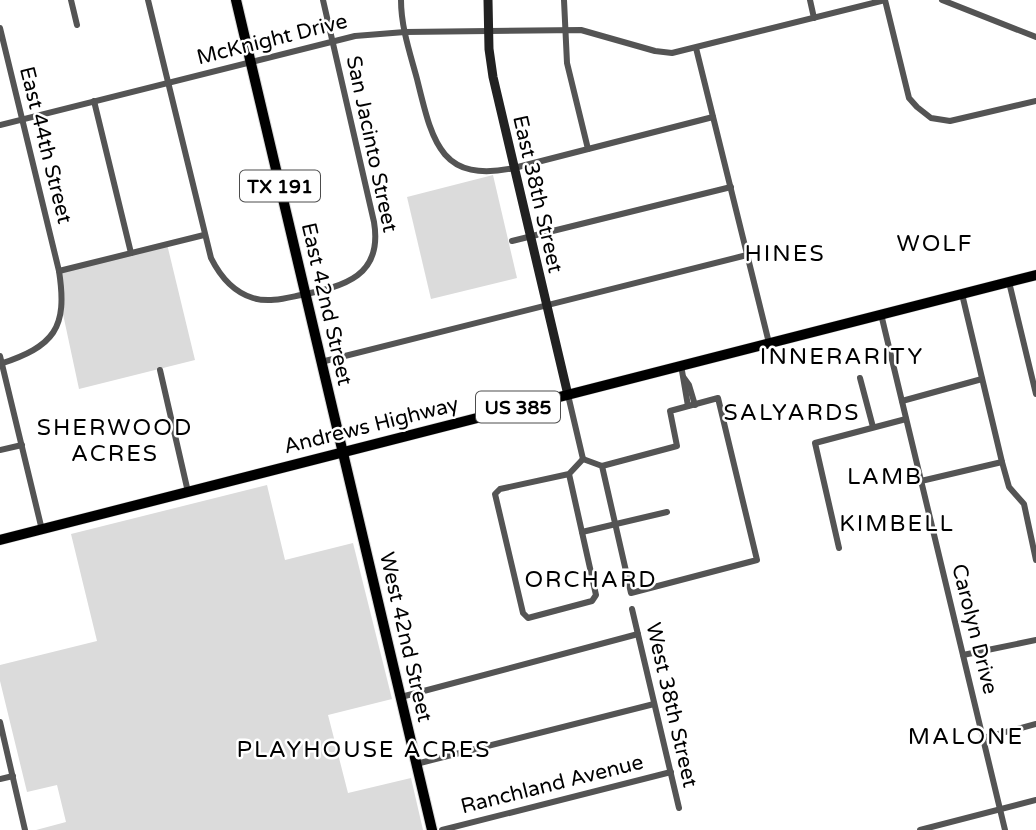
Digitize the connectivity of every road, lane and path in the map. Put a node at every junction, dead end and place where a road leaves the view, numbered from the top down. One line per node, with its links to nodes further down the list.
1 (71, 0): 12 (street)
2 (148, 0): 21 (street, San Jacinto Street)
3 (236, 0): 20 (highway, East 42nd Street / TX 191)
4 (323, 0): 18 (street, San Jacinto Street)
5 (401, 0): 16 (street)
6 (488, 0): 15 (street, East 38th Street)
7 (564, 0): 14 (street)
8 (810, 0): 11 (street)
9 (885, 0): 11 (street, McKnight Drive); 22 (street)
10 (942, 0): 17 (street)
11 (814, 18): 19 (street, McKnight Drive)
12 (77, 25)
13 (0, 28): 25 (street, East 44th Street)
14 (564, 30): 15 (street, McKnight Drive); 19 (street, McKnight Drive); 27 (street)
15 (488, 31): 16 (street, McKnight Drive); 28 (street, East 38th Street)
16 (405, 32): 18 (street, McKnight Drive); 28 (street)
17 (1036, 37)
18 (332, 41): 20 (street, McKnight Drive); 38 (street, San Jacinto Street)
19 (696, 48): 24 (street)
20 (250, 62): 21 (street, McKnight Drive); 38 (highway, East 42nd Street / TX 191)
21 (167, 83): 23 (street, McKnight Drive); 30 (street, San Jacinto Street)
22 (1036, 101)
23 (94, 102): 25 (street, McKnight Drive); 33 (street)
24 (713, 117): 27 (street); 29 (street)
25 (22, 120): 26 (street, McKnight Drive); 35 (street, East 44th Street)
26 (0, 125)
27 (589, 149): 28 (street)
28 (514, 169): 31 (street, East 38th Street)
29 (731, 187): 31 (street); 34 (street)
30 (204, 235): 33 (street); 38 (street, San Jacinto Street)
31 (530, 236): 32 (street); 40 (street, East 38th Street)
32 (512, 241)
33 (131, 253): 35 (street)
34 (747, 255): 40 (street); 42 (street)
35 (59, 271): 43 (street, East 44th Street)
36 (1036, 275): 37 (main road, Andrews Highway / US 385)
37 (1009, 282): 39 (main road, Andrews Highway / US 385); 49 (street)
38 (305, 294): 44 (highway, East 42nd Street / TX 191)
39 (961, 294): 41 (main road, Andrews Highway / US 385); 48 (street)
40 (547, 306): 44 (street); 50 (street, East 38th Street)
41 (881, 314): 42 (main road, Andrews Highway / US 385); 51 (street, Carolyn Drive)
42 (769, 343): 45 (main road, Andrews Highway / US 385)
43 (1, 361): 55 (street)
44 (321, 362): 57 (highway, East 42nd Street / TX 191)
45 (681, 365): 50 (main road, Andrews Highway / US 385); 52 (street)
46 (160, 370): 63 (street)
47 (860, 378): 54 (street)
48 (982, 379): 51 (street); 59 (street)
49 (1036, 394)
50 (568, 395): 57 (main road, Andrews Highway / US 385); 58 (street)
51 (902, 401): 53 (street, Carolyn Drive)
52 (691, 405): 60 (street); 65 (street)
53 (906, 419): 54 (street); 62 (street, Carolyn Drive)
54 (873, 427): 69 (street)
55 (22, 445): 56 (street); 66 (street)
56 (0, 450)
57 (343, 452): 63 (main road, Andrews Highway / US 385); 75 (highway, West 42nd Street / TX 191)
58 (583, 459): 60 (street); 61 (street)
59 (1002, 462): 62 (street); 70 (street)
60 (602, 466): 65 (street)
61 (569, 474): 67 (street); 67 (street)
62 (921, 481): 74 (street, Carolyn Drive)
63 (188, 492): 66 (main road, Andrews Highway / US 385)
64 (667, 512): 65 (street)
65 (616, 525): 67 (street)
66 (42, 530): 68 (main road, Andrews Highway / US 385)
67 (582, 532)
68 (0, 540)
69 (839, 548)
70 (1036, 560)
71 (632, 609): 72 (street, West 38th Street)
72 (638, 634): 75 (street); 76 (street, West 38th Street)
73 (1036, 640): 74 (street)
74 (963, 655): 79 (street, Carolyn Drive)
75 (401, 697): 80 (highway, West 42nd Street / TX 191)
76 (654, 704): 80 (street); 81 (street, West 38th Street)
77 (0, 722): 82 (street)
78 (1036, 724): 79 (street)
79 (983, 738): 86 (street, Carolyn Drive)
80 (416, 764): 88 (highway, West 42nd Street / TX 191)
81 (671, 772): 85 (street, West 38th Street); 89 (street, Ranchland Avenue)
82 (13, 776): 83 (street); 87 (street)
83 (0, 779)
84 (1036, 800): 86 (street)
85 (679, 808)
86 (1000, 809): 90 (street); 91 (street, Carolyn Drive)
87 (25, 830)
88 (432, 830)
89 (442, 830)
90 (920, 830)
91 (1005, 830)

